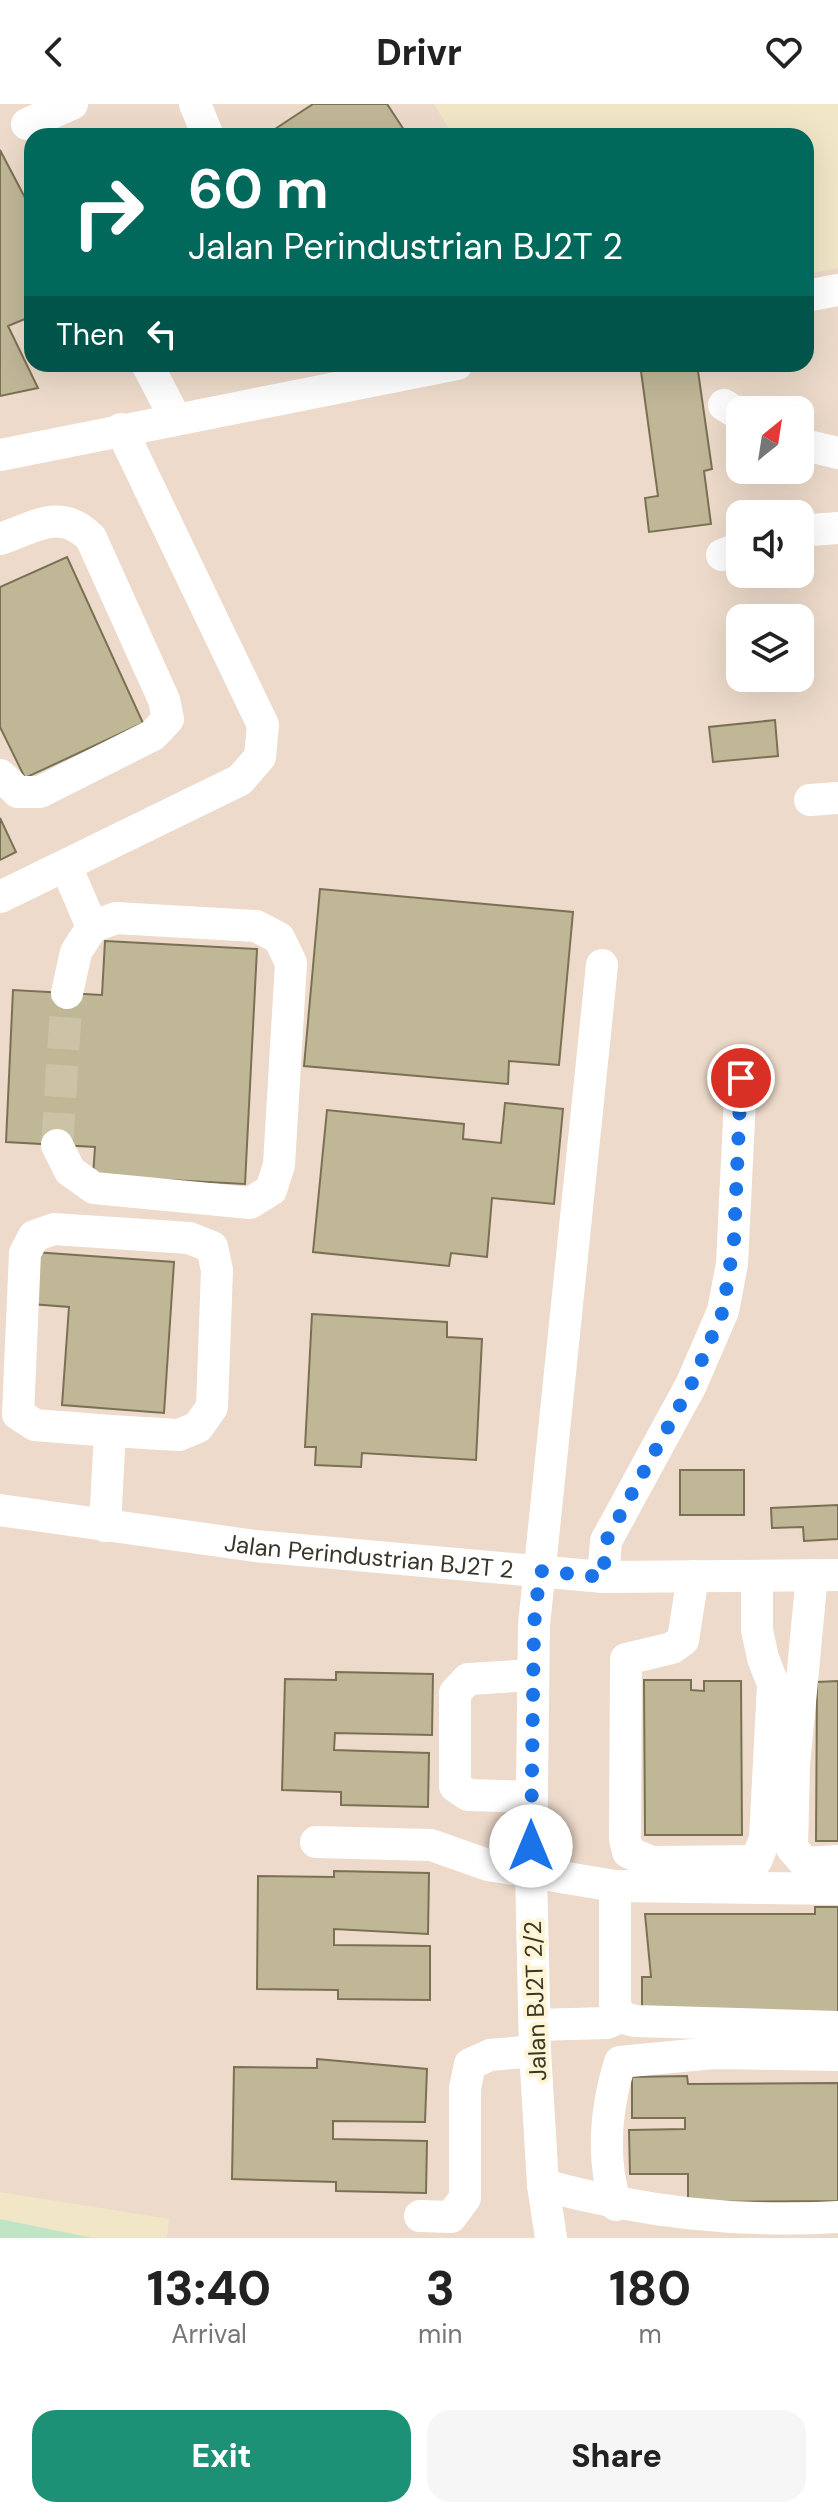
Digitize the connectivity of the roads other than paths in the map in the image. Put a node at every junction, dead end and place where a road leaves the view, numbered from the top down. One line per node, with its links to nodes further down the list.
1 (72, 104): 3 (street)
2 (195, 104): 4 (street)
3 (25, 121)
4 (205, 128)
5 (838, 290): 6 (street)
6 (814, 294)
7 (151, 372): 9 (street)
8 (415, 372): 9 (street)
9 (175, 418): 10 (street)
10 (121, 429): 13 (street); 18 (street)
11 (814, 447): 12 (street)
12 (838, 453)
13 (0, 455)
14 (838, 528): 15 (street)
15 (814, 530)
16 (0, 539): 17 (street)
17 (0, 775)
18 (66, 866): 19 (street); 20 (street)
19 (0, 897)
20 (92, 927): 22 (street); 24 (street)
21 (602, 965): 28 (street, Jalan BJ2T 2/2)
22 (67, 993)
23 (741, 1078): 31 (street)
24 (57, 1145)
25 (110, 1431): 25 (street); 27 (street)
26 (0, 1510): 27 (street, Jalan Perindustrian BJ2T 2)
27 (105, 1526): 28 (street, Jalan Perindustrian BJ2T 2)
28 (540, 1571): 31 (street, Jalan Perindustrian BJ2T 2); 33 (street, Jalan BJ2T 2/2)
29 (825, 1575): 32 (street, Jalan Perindustrian BJ2T 2); 36 (street)
30 (693, 1576): 31 (street, Jalan Perindustrian BJ2T 2); 32 (street, Jalan Perindustrian BJ2T 2); 32 (street)
31 (603, 1577)
32 (757, 1577)
33 (533, 1675): 34 (street, Jalan BJ2T 2/2); 34 (street)
34 (532, 1797): 37 (street, Jalan BJ2T 2/2)
35 (316, 1842): 37 (street)
36 (838, 1861)
37 (531, 1871): 38 (street); 42 (street, Jalan BJ2T 2/2)
38 (615, 1886): 39 (street); 40 (street)
39 (838, 1889)
40 (620, 2017): 41 (street); 42 (street)
41 (838, 2027)
42 (535, 2038): 44 (street, Jalan BJ2T 2/2); 46 (street)
43 (838, 2055): 45 (street)
44 (543, 2185): 45 (street); 48 (street, Jalan BJ2T 2/2)
45 (616, 2205): 47 (street)
46 (420, 2216)
47 (838, 2217)
48 (551, 2238)

